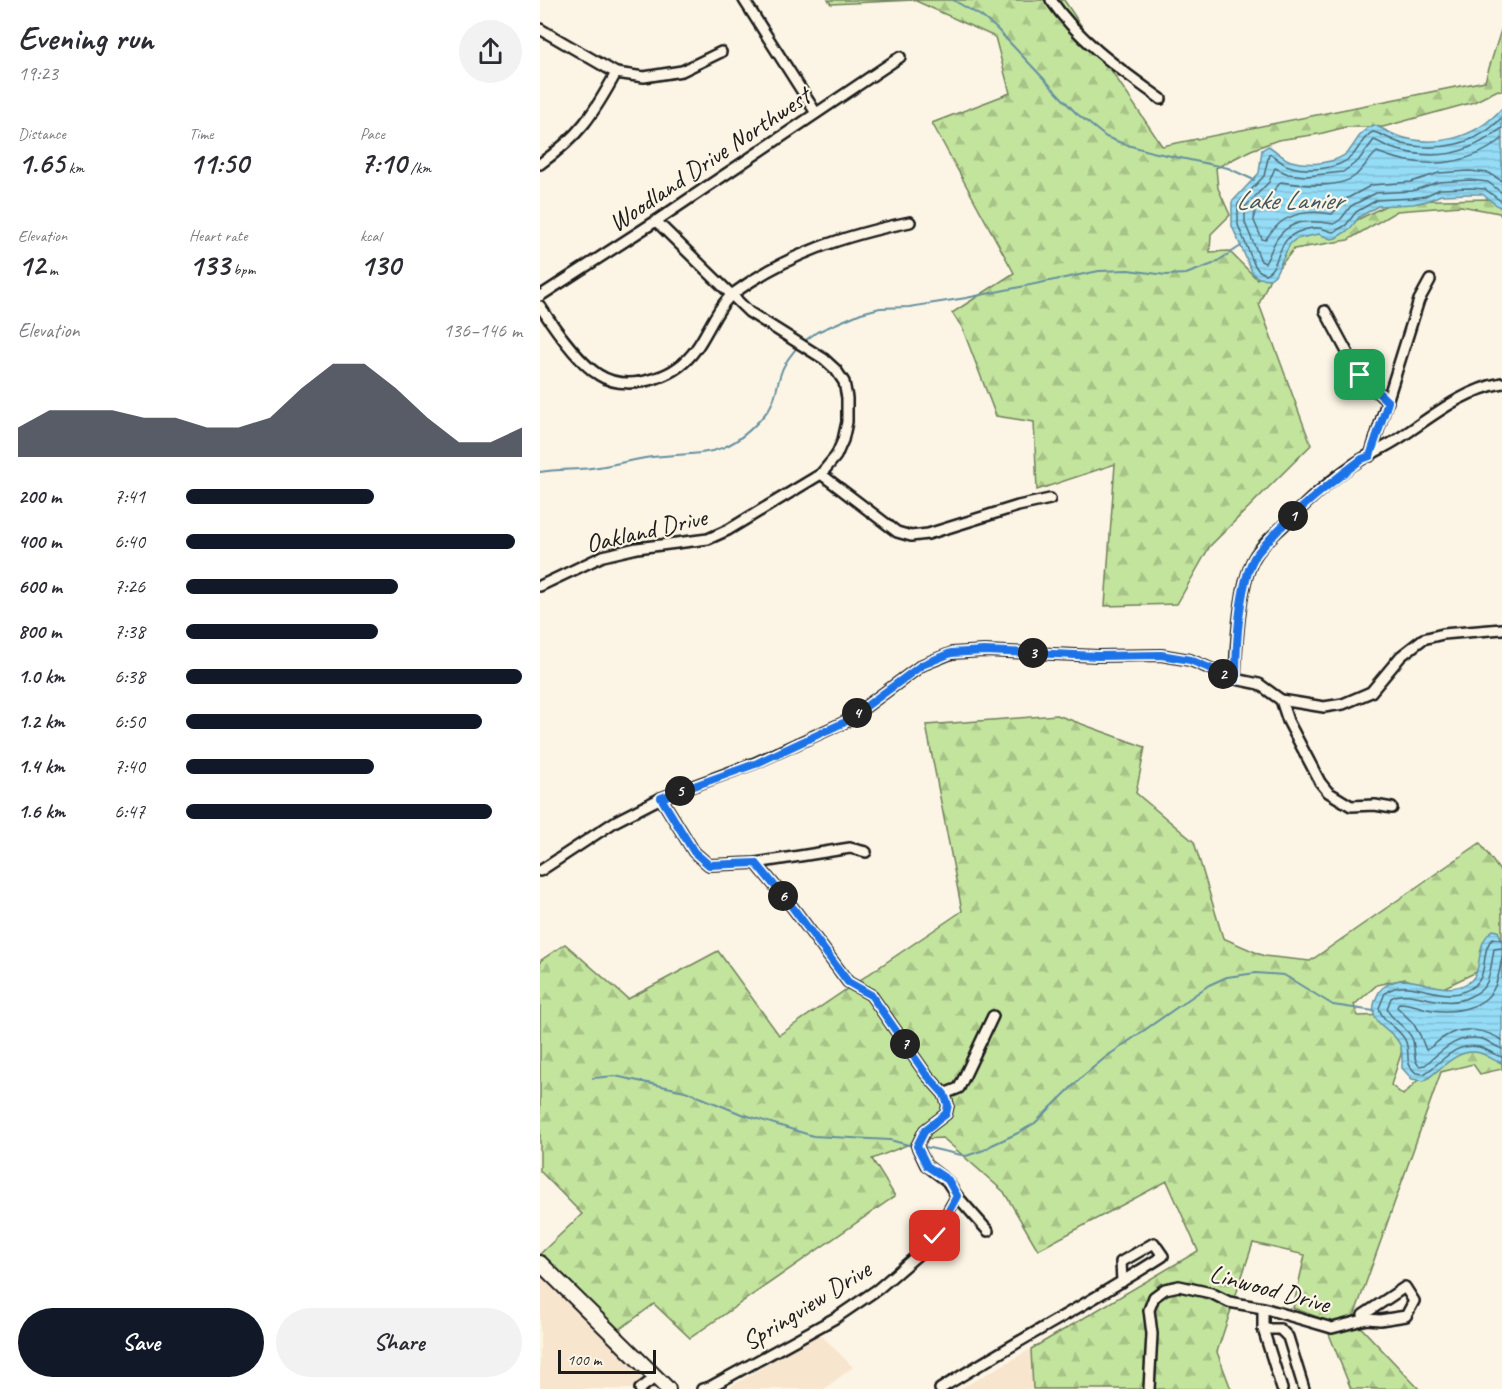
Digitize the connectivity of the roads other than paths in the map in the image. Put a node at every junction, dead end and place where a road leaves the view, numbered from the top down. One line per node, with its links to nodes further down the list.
1 (744, 0): 8 (street)
2 (1051, 0): 7 (street)
3 (540, 29): 6 (street)
4 (721, 52): 6 (street)
5 (900, 57): 8 (street, Woodland Drive Northwest)
6 (616, 73): 9 (street)
7 (1161, 99)
8 (816, 112): 10 (street, Woodland Drive Northwest)
9 (540, 164)
10 (656, 221): 13 (street); 14 (street, Woodland Drive Northwest)
11 (910, 222): 13 (street)
12 (1430, 280): 18 (street)
13 (731, 295): 15 (street); 20 (street)
14 (540, 296)
15 (540, 306)
16 (1325, 311): 18 (street)
17 (1502, 384): 19 (street)
18 (1388, 402): 19 (street)
19 (1370, 456): 24 (street)
20 (821, 474): 21 (street); 22 (street, Oakland Drive)
21 (1050, 499)
22 (540, 586)
23 (1502, 629): 25 (street)
24 (1236, 679): 25 (street); 26 (street)
25 (1281, 700): 27 (street)
26 (661, 798): 29 (street); 30 (street)
27 (1392, 808)
28 (866, 852): 29 (street)
29 (756, 863): 32 (street)
30 (540, 871)
31 (993, 1016): 32 (street)
32 (944, 1094): 33 (street)
33 (957, 1196): 34 (street); 43 (street, Springview Drive)
34 (988, 1231)
35 (540, 1263): 40 (highway)
36 (1122, 1282): 36 (street); 44 (street)
37 (1263, 1308): 38 (street, Linwood Drive); 39 (street); 45 (street, Linwood Drive)
38 (1367, 1319): 38 (street, Linwood Drive)
39 (1263, 1329): 46 (street); 47 (street)
40 (656, 1377): 41 (street); 42 (highway)
41 (640, 1389)
42 (668, 1389)
43 (702, 1389)
44 (940, 1389)
45 (1149, 1389)
46 (1282, 1389)
47 (1304, 1389)

